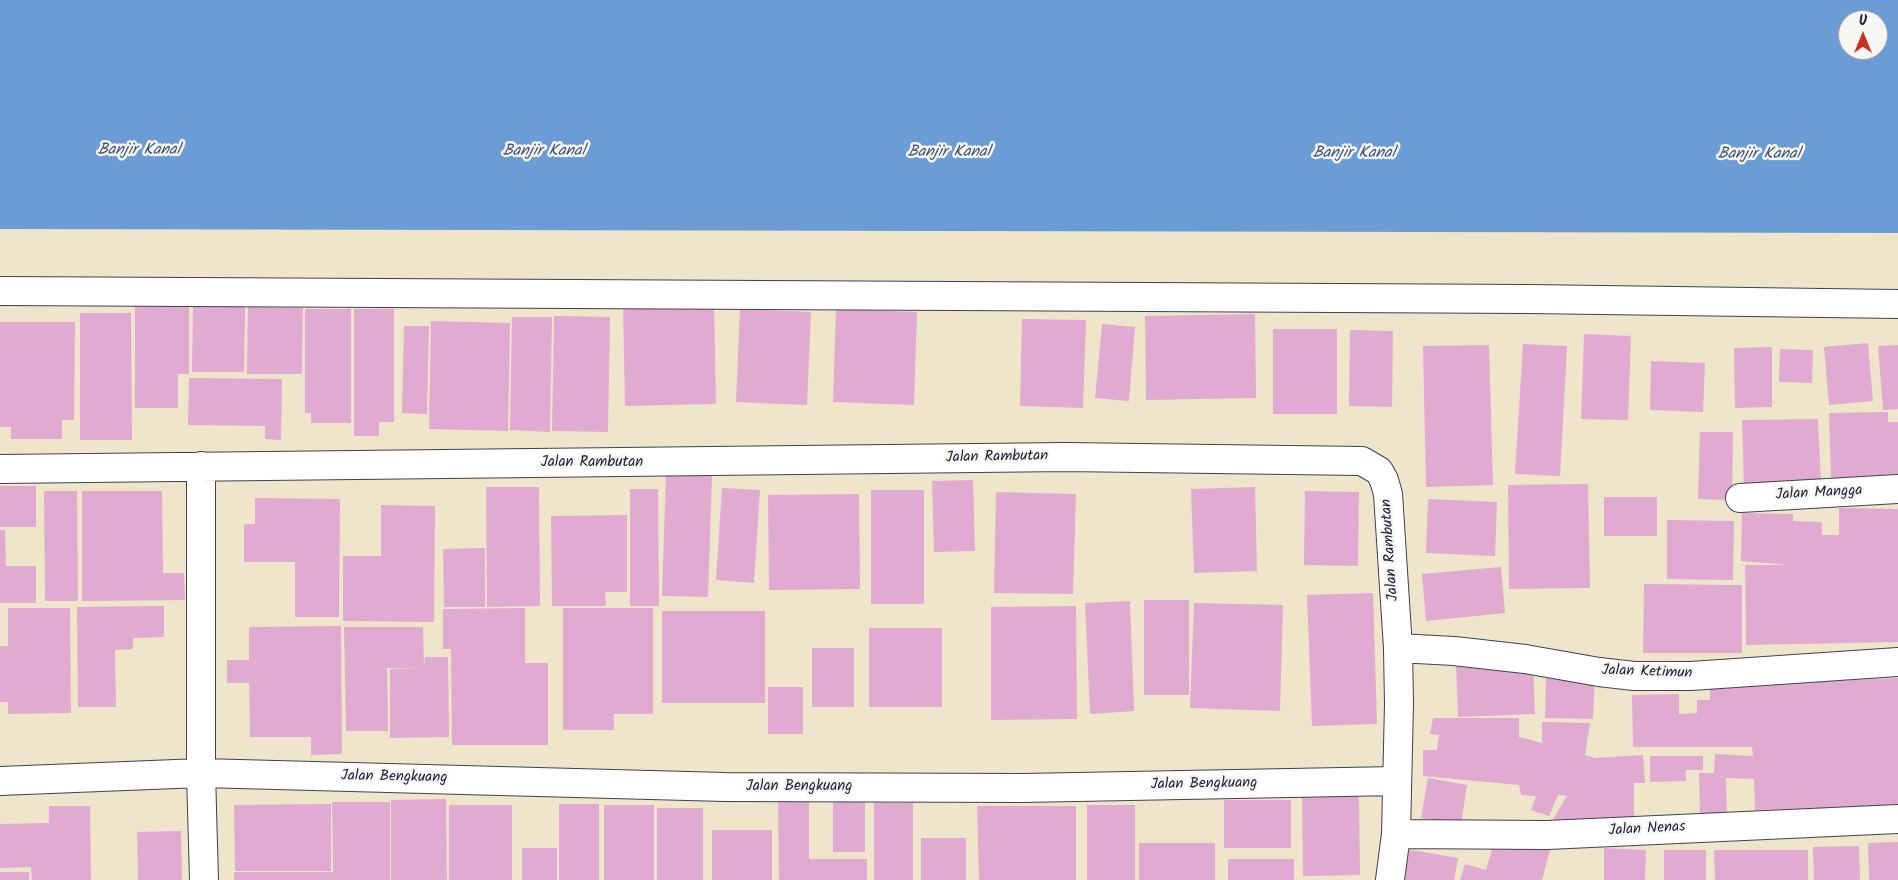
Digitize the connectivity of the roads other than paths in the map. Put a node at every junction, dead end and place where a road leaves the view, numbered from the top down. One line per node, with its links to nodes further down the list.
1 (0, 292): 2 (street)
2 (1898, 304)
3 (201, 466): 4 (street, Jalan Rambutan); 7 (street, Jalan Rambutan); 9 (street)
4 (0, 469)
5 (1898, 489): 6 (street, Jalan Mangga)
6 (1740, 498)
7 (1398, 648): 8 (street, Jalan Ketimun); 11 (street, Jalan Rambutan)
8 (1898, 662)
9 (201, 774): 10 (street, Jalan Bengkuang); 11 (street, Jalan Bengkuang); 14 (street)
10 (0, 781)
11 (1396, 781): 13 (street, Jalan Rambutan)
12 (1898, 819): 13 (street, Jalan Nenas)
13 (1396, 834): 15 (street, Jalan Rambutan)
14 (204, 880)
15 (1390, 880)

